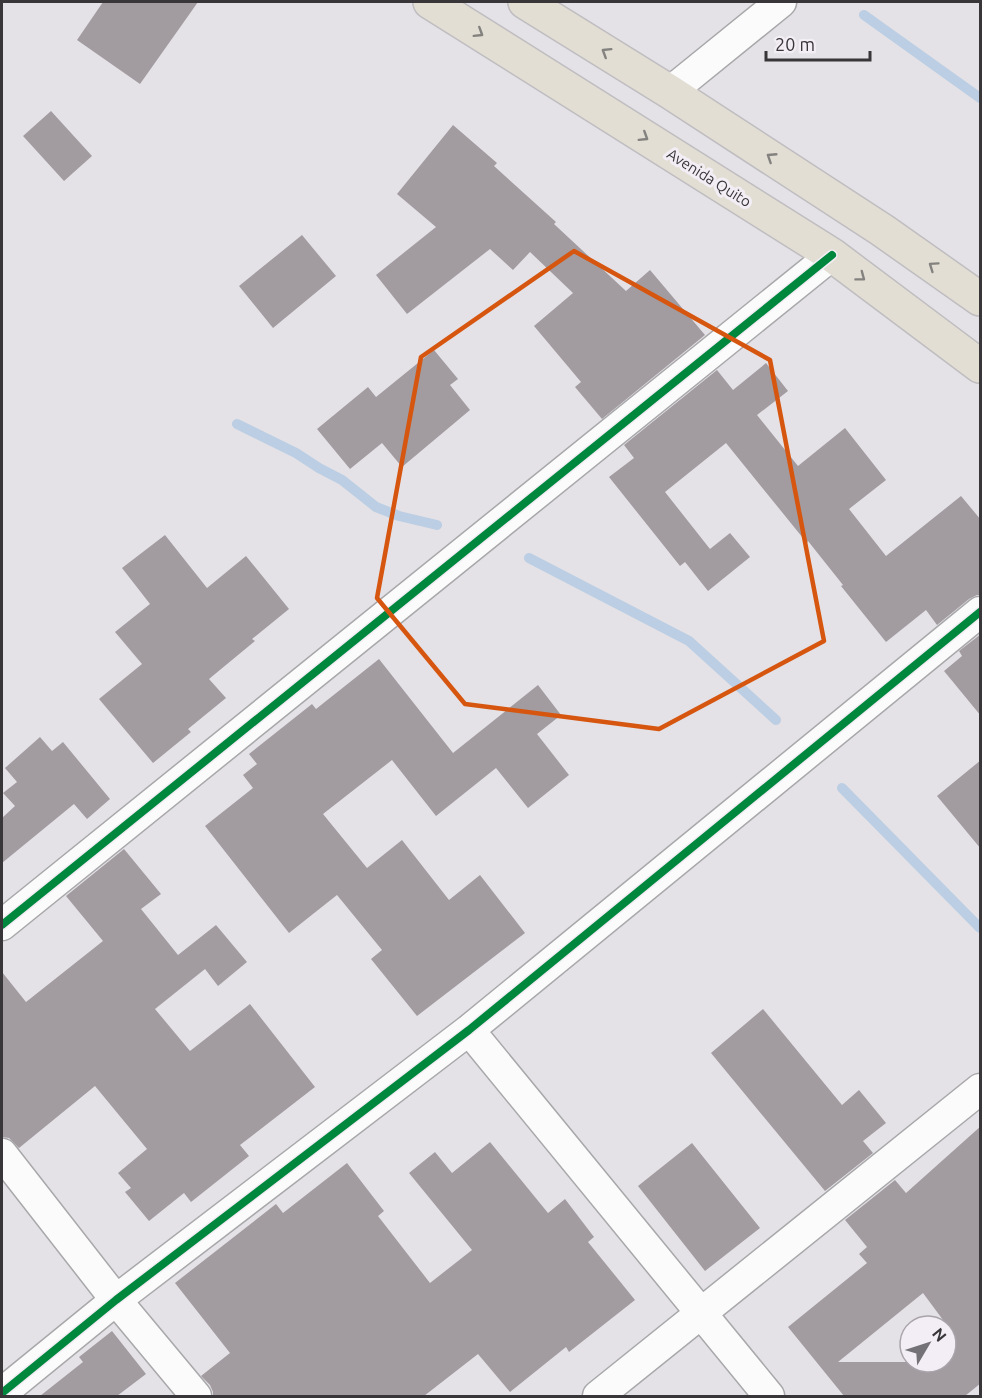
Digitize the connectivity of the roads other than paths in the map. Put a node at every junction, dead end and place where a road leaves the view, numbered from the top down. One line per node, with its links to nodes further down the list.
1 (430, 2): 5 (highway, Avenida Quito, one-way to 5)
2 (525, 2): 4 (highway, one-way to 2)
3 (781, 2): 4 (street)
4 (670, 92): 6 (highway, one-way to 4)
5 (832, 255): 7 (highway, Avenida Quito, one-way to 7); 9 (street)
6 (981, 299)
7 (981, 366)
8 (981, 612): 10 (street)
9 (2, 925)
10 (469, 1030): 13 (street); 14 (street)
11 (981, 1089): 14 (street)
12 (2, 1154): 13 (street)
13 (116, 1300): 15 (street); 16 (street)
14 (702, 1312): 17 (street); 18 (street)
15 (2, 1393)
16 (196, 1396)
17 (598, 1396)
18 (769, 1396)

